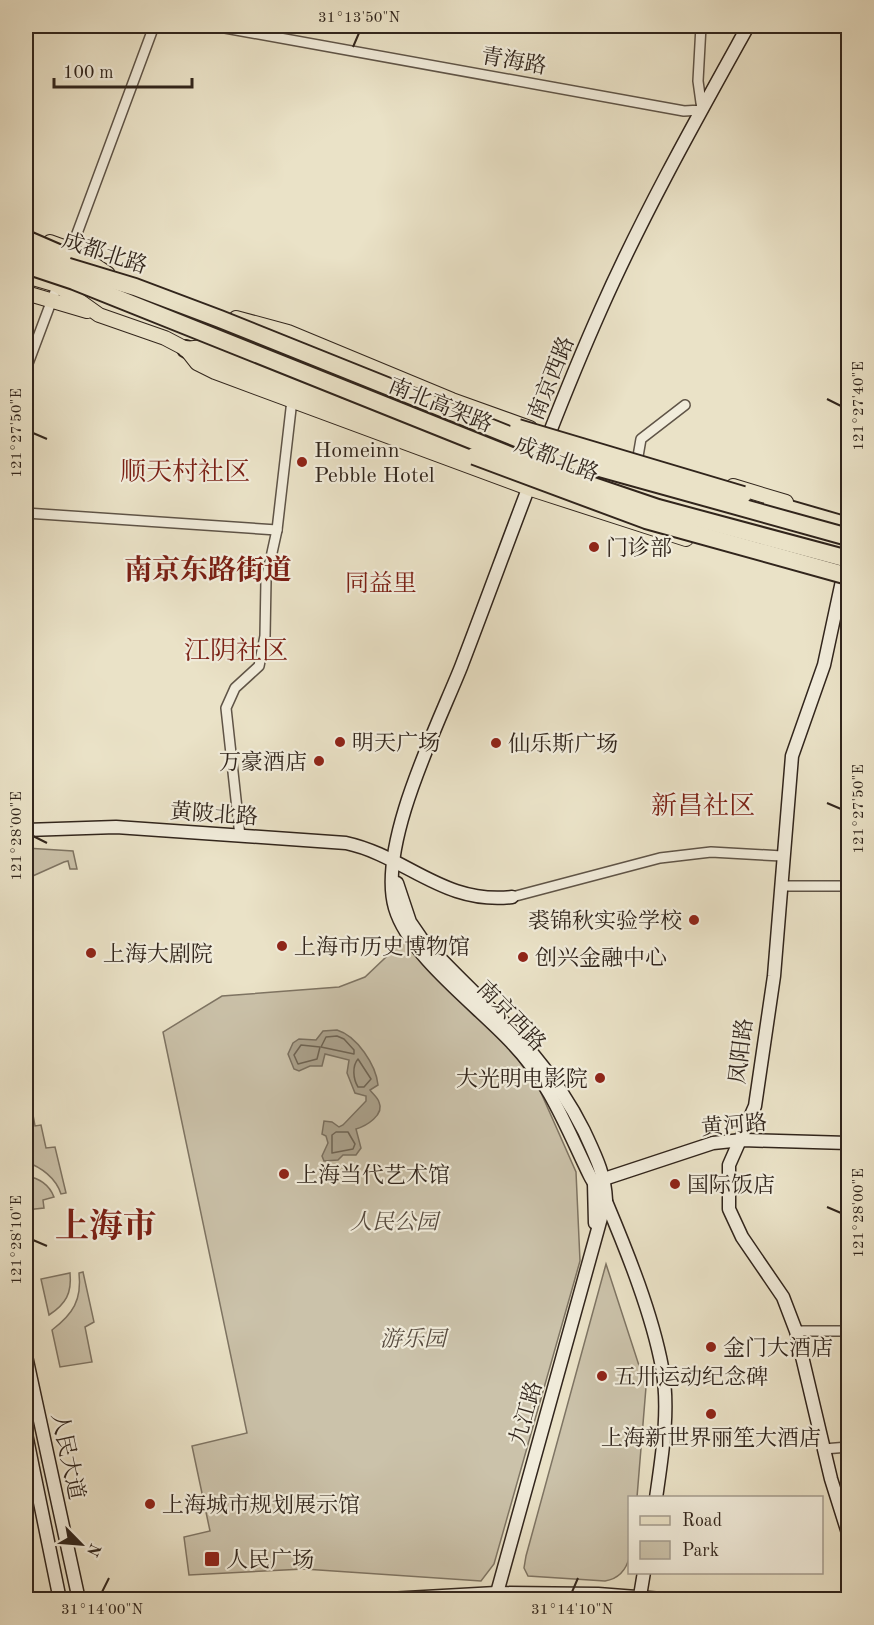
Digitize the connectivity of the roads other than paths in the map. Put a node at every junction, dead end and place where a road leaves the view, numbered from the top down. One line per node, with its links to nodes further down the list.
1 (154, 26): 8 (street)
2 (214, 26): 5 (street, 青海路)
3 (701, 26): 5 (street)
4 (748, 26): 5 (street, 南京西路)
5 (702, 110): 22 (street, 南京西路)
6 (26, 233): 8 (main road)
7 (26, 250): 8 (main road, 成都北路); 12 (highway, 南北高架路, bridge); 25 (highway, 南北高架路, bridge)
8 (69, 256): 10 (street); 15 (main road, 成都北路)
9 (26, 276): 10 (main road, 成都北路); 12 (highway, bridge)
10 (57, 285): 13 (street); 14 (main road, 成都北路)
11 (26, 293): 13 (main road)
12 (115, 298): 27 (highway, 南北高架路, bridge)
13 (52, 300): 14 (main road); 17 (street)
14 (99, 315): 16 (main road, 成都北路)
15 (248, 322): 20 (main road); 21 (main road, 成都北路); 23 (highway, bridge)
16 (186, 349): 18 (main road); 24 (main road, 成都北路); 30 (highway, bridge)
17 (26, 369)
18 (292, 400): 29 (main road); 38 (street)
19 (686, 405): 26 (street)
20 (470, 407): 21 (main road); 22 (main road)
21 (499, 426): 22 (main road, 成都北路)
22 (547, 439): 23 (main road); 23 (main road, 成都北路); 27 (street, 南京西路)
23 (609, 458): 25 (highway, bridge); 26 (main road); 28 (highway, bridge); 39 (main road, 成都北路)
24 (505, 460): 27 (main road, 成都北路); 29 (main road)
25 (571, 460): 31 (highway, 南北高架路, bridge)
26 (638, 462): 35 (main road)
27 (541, 471): 29 (street, 南京西路); 30 (highway, bridge); 32 (main road, 成都北路); 34 (highway, 南北高架路, bridge)
28 (675, 476): 31 (highway, bridge); 37 (highway, bridge)
29 (524, 487): 36 (main road); 46 (street, 南京西路)
30 (583, 498): 36 (highway, bridge)
31 (719, 500): 39 (highway, 南北高架路, bridge)
32 (625, 507): 36 (main road); 40 (main road, 成都北路)
33 (26, 513): 38 (street)
34 (699, 519): 36 (highway, bridge); 42 (highway, 南北高架路, bridge)
35 (849, 521)
36 (641, 523): 41 (main road); 42 (highway, bridge)
37 (849, 526)
38 (277, 530): 44 (street)
39 (849, 535)
40 (809, 557): 41 (main road); 42 (main road, 成都北路)
41 (795, 568): 42 (main road)
42 (847, 569): 45 (street, 凤阳路)
43 (26, 830): 44 (street, 黄陂北路)
44 (240, 836): 46 (street, 黄陂北路)
45 (782, 856): 47 (street, 凤阳路); 49 (street)
46 (395, 864): 49 (street, 黄陂北路); 52 (street, 南京西路)
47 (781, 886): 48 (street); 50 (street, 凤阳路)
48 (849, 886)
49 (512, 897)
50 (742, 1140): 51 (street, 黄河路); 52 (street, 黄河路); 55 (street, 凤阳路)
51 (849, 1143)
52 (599, 1180): 53 (street, 南京西路); 54 (street, 九江路)
53 (606, 1200): 54 (street, 九江路); 61 (street, 南京西路)
54 (595, 1237): 64 (street, 九江路)
55 (796, 1330): 56 (street); 60 (street, 凤阳路)
56 (849, 1331)
57 (26, 1356): 67 (street, 人民大道)
58 (26, 1434): 66 (street, 人民大道)
59 (849, 1447): 60 (street)
60 (824, 1449): 62 (street, 凤阳路)
61 (656, 1496)
62 (849, 1533)
63 (644, 1574): 65 (street)
64 (496, 1596): 65 (street); 68 (street)
65 (640, 1596): 69 (street)
66 (60, 1599)
67 (79, 1599)
68 (371, 1599)
69 (675, 1599)

